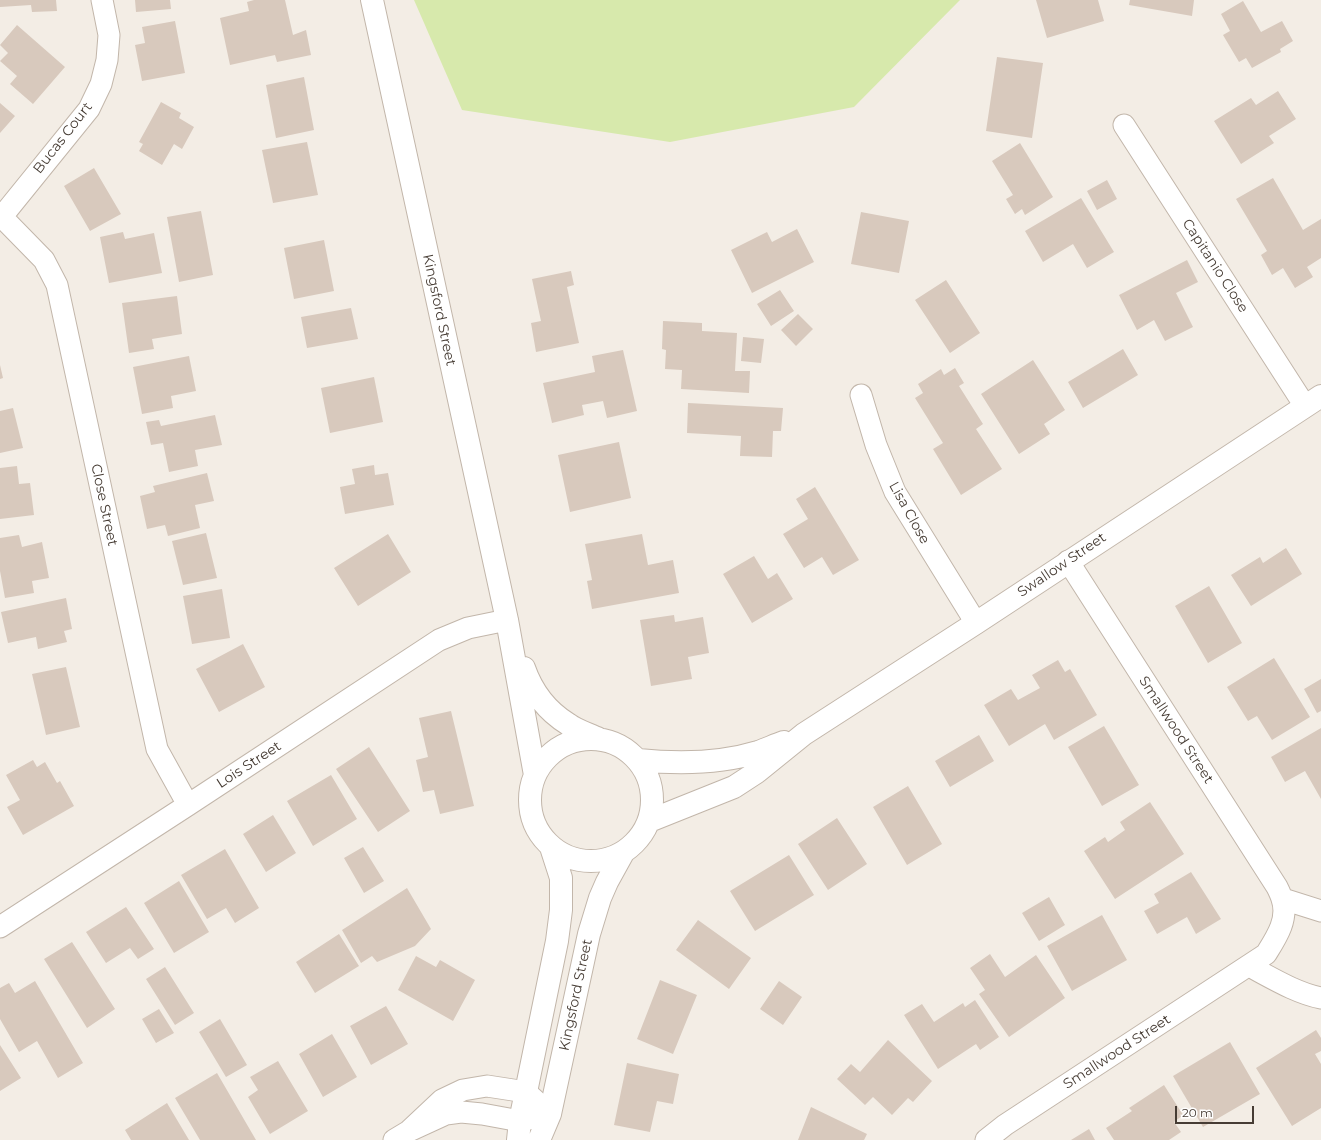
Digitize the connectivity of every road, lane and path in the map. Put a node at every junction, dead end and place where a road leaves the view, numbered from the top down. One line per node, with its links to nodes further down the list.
1 (102, 0): 4 (street, Bucas Court)
2 (372, 0): 8 (street, Kingsford Street)
3 (1124, 125): 6 (street, Capitanio Close)
4 (1, 218): 14 (street, Close Street)
5 (861, 395): 9 (street, Lisa Close)
6 (1313, 401): 7 (street, Swallow Street)
7 (1068, 561): 9 (street, Swallow Street); 18 (street, Smallwood Street)
8 (506, 620): 11 (street, Kingsford Street); 13 (street, Kingsford Street); 14 (street, Lois Street)
9 (976, 623): 10 (street, Swallow Street)
10 (804, 734): 12 (street, Swallow Street); 15 (street, Swallow Street)
11 (602, 740): 12 (street); 13 (street)
12 (638, 760): 15 (street)
13 (535, 775): 16 (street)
14 (188, 805): 20 (street, Lois Street)
15 (649, 820): 17 (street)
16 (551, 847): 17 (street); 23 (street, Kingsford Street)
17 (623, 853): 24 (street, Kingsford Street)
18 (1283, 899): 19 (street); 21 (street, Smallwood Street)
19 (1321, 911)
20 (0, 927)
21 (1249, 966): 22 (street); 28 (street, Smallwood Street)
22 (1321, 998)
23 (526, 1092): 24 (street); 25 (street, Kingsford Street); 26 (street)
24 (550, 1114): 25 (street); 27 (street, Kingsford Street)
25 (519, 1130): 26 (street)
26 (402, 1135)
27 (539, 1140)
28 (986, 1140)

